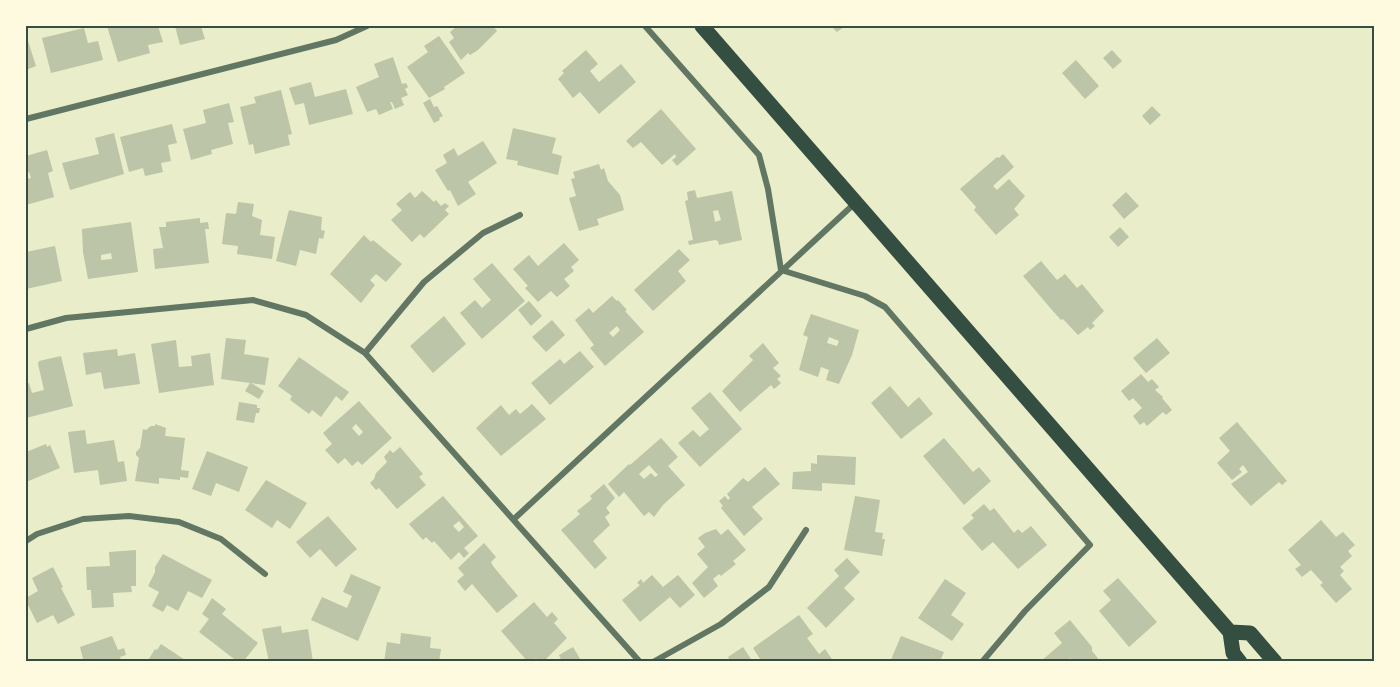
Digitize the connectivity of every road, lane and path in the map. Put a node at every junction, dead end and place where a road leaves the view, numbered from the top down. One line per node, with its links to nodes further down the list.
1 (367, 26): 4 (street)
2 (645, 26): 7 (street)
3 (702, 26): 5 (main road)
4 (26, 119)
5 (856, 202): 7 (street); 14 (main road)
6 (520, 215): 9 (street)
7 (781, 270): 10 (street); 17 (street)
8 (26, 329): 9 (street)
9 (365, 353): 10 (street)
10 (514, 519): 15 (street)
11 (806, 530): 16 (street)
12 (26, 541): 13 (street)
13 (265, 574)
14 (1230, 632): 18 (main road); 19 (main road)
15 (640, 662)
16 (653, 662)
17 (982, 662)
18 (1240, 662)
19 (1275, 662)

